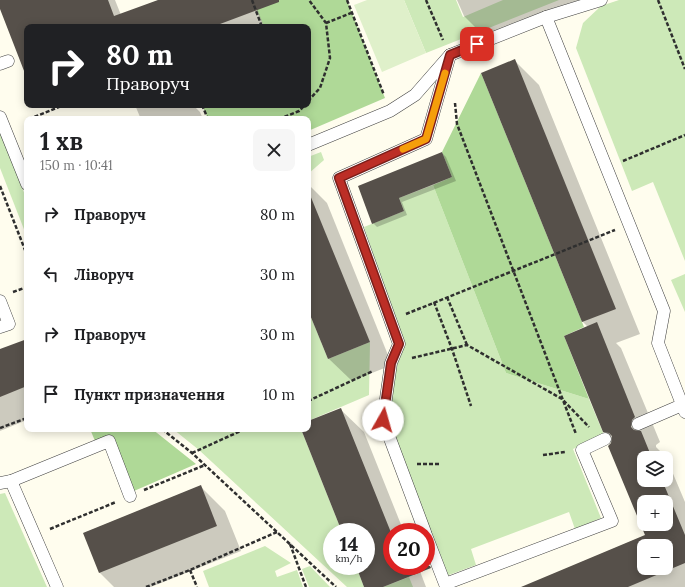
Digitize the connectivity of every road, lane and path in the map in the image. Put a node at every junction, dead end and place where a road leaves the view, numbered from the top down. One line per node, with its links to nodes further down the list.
1 (252, 0): 10 (path)
2 (309, 0): 9 (path)
3 (347, 0): 7 (path)
4 (426, 0): 11 (path)
5 (601, 0): 8 (lane)
6 (658, 0): 12 (path)
7 (352, 13): 9 (path); 17 (path)
8 (546, 17): 11 (lane); 23 (lane)
9 (326, 23): 13 (path)
10 (261, 24)
11 (450, 55): 17 (lane); 32 (lane)
12 (685, 69)
13 (311, 98)
14 (455, 101): 28 (path)
15 (56, 108): 18 (path)
16 (302, 108): 19 (path)
17 (390, 112): 22 (lane)
18 (36, 116)
19 (286, 116)
20 (0, 117): 24 (lane)
21 (685, 135): 23 (path)
22 (311, 143)
23 (607, 168): 26 (lane)
24 (24, 177)
25 (0, 186): 27 (path)
26 (630, 224): 28 (path); 40 (lane)
27 (24, 247)
28 (513, 271): 29 (path); 38 (path)
29 (448, 297): 31 (path); 34 (path)
30 (0, 301): 33 (lane)
31 (434, 302): 32 (path); 35 (path)
32 (390, 320): 36 (lane)
33 (0, 327)
34 (467, 345): 35 (path); 38 (path)
35 (452, 349): 36 (path); 39 (path)
36 (391, 363): 37 (path); 52 (lane)
37 (311, 399)
38 (562, 399): 46 (path); 47 (path)
39 (471, 406)
40 (684, 408): 42 (lane)
41 (24, 419): 43 (path)
42 (638, 424)
43 (0, 428)
44 (166, 432): 48 (path)
45 (238, 432): 48 (path)
46 (604, 440): 47 (lane)
47 (582, 450): 49 (path); 55 (lane)
48 (192, 453): 53 (path)
49 (543, 455)
50 (6, 482): 51 (lane); 57 (lane)
51 (130, 496)
52 (422, 523)
53 (277, 532): 54 (path); 56 (path)
54 (290, 544): 60 (path); 61 (path)
55 (435, 558)
56 (190, 570): 58 (path); 59 (path)
57 (57, 587)
58 (146, 587)
59 (197, 587)
60 (306, 587)
61 (336, 587)

